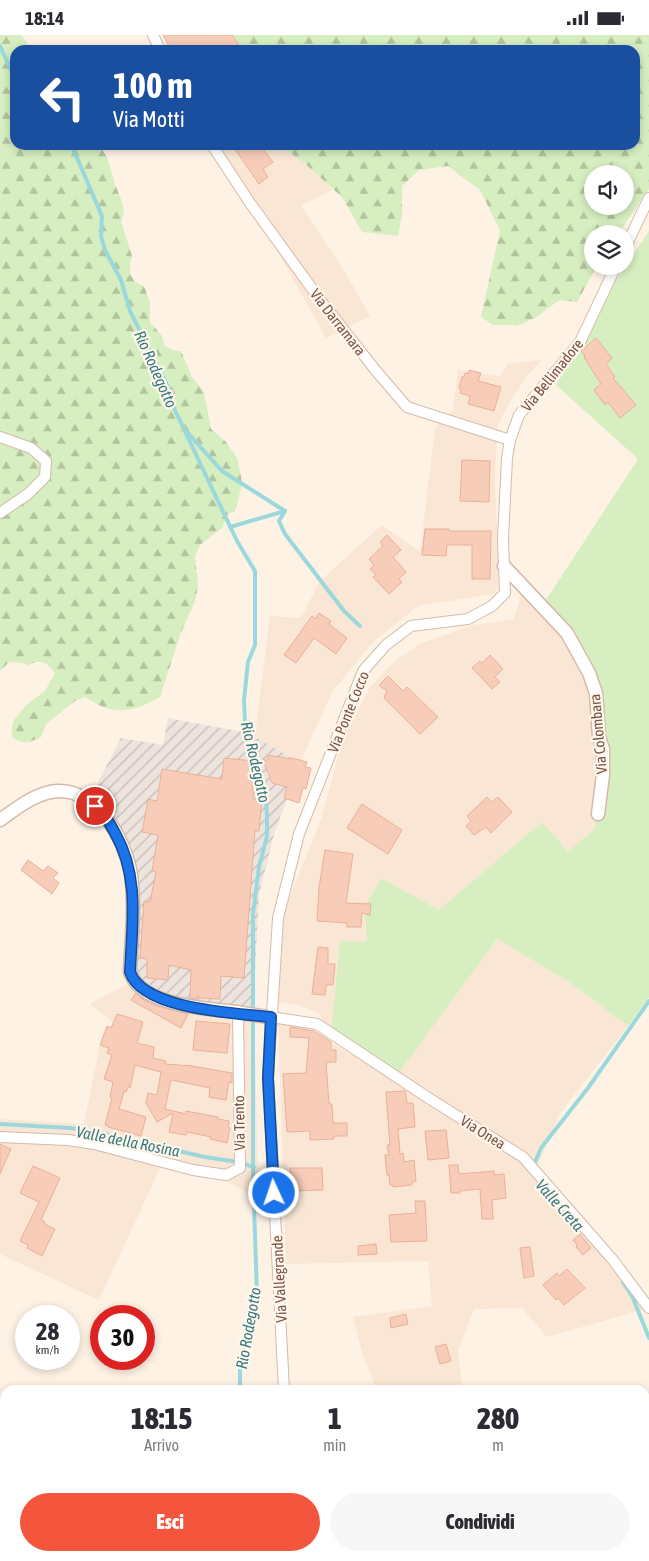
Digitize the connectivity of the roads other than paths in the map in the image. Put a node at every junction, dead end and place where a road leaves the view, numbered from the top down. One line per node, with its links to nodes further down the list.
1 (215, 150): 6 (street, Via Darramara)
2 (648, 203): 3 (street)
3 (634, 230)
4 (612, 275): 6 (street, Via Bellimadore)
5 (0, 437): 8 (street)
6 (510, 440): 7 (street, Via Bellimadore)
7 (507, 459): 9 (street, Via Ponte Cocco)
8 (0, 513)
9 (504, 566): 10 (street, Via Colombara); 13 (street, Via Ponte Cocco)
10 (598, 814)
11 (0, 820): 12 (street)
12 (241, 1013): 13 (street); 14 (street, Via Trento)
13 (266, 1017): 15 (street, Via Onea); 16 (street, Via Vallegrande)
14 (0, 1137)
15 (649, 1309)
16 (284, 1385)

